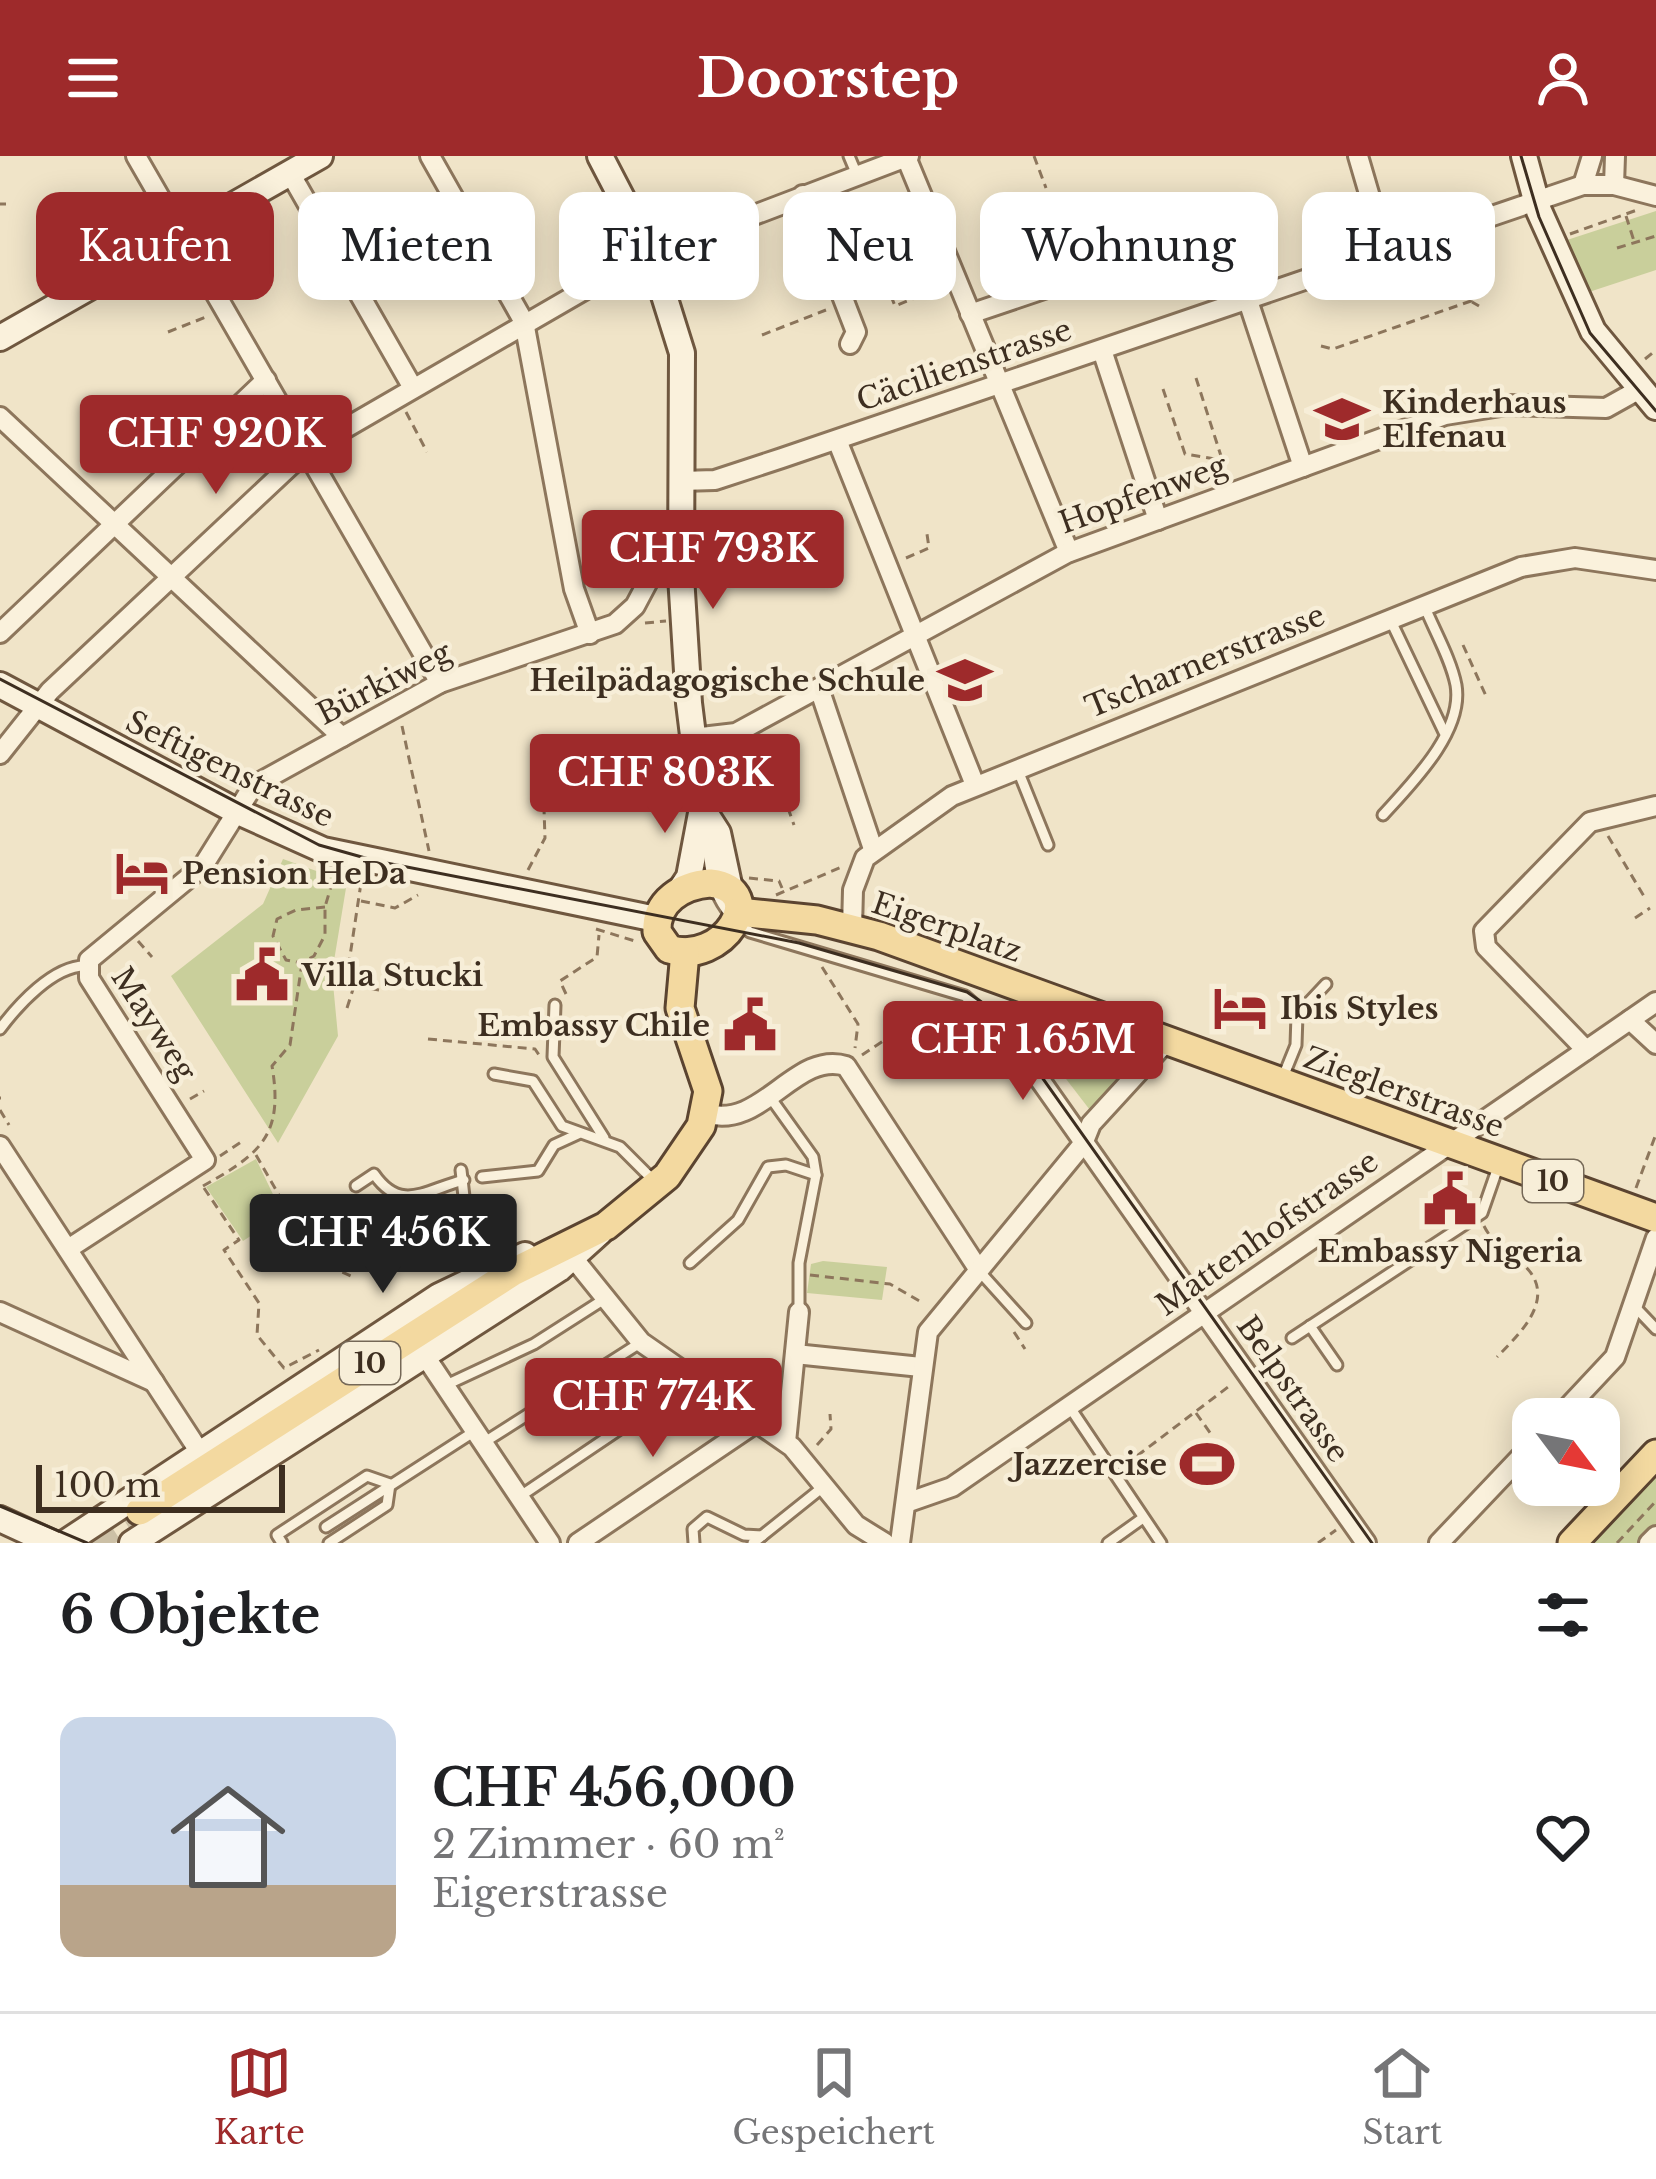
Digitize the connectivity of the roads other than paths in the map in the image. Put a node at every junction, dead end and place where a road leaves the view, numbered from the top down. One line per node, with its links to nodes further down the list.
1 (136, 156): 15 (street)
2 (318, 156): 11 (main road)
3 (430, 156): 31 (street)
4 (600, 156): 17 (main road)
5 (849, 156): 12 (lane)
6 (1358, 156): 19 (street)
7 (1524, 156): 21 (main road)
8 (1592, 156): 14 (street)
9 (1615, 156): 13 (street)
10 (907, 157): 12 (street); 30 (street)
11 (290, 173): 16 (main road); 37 (street)
12 (853, 183): 18 (street)
13 (1614, 184): 14 (street, Cäcilienstrasse); 20 (street)
14 (1583, 185): 21 (street, Cäcilienstrasse)
15 (157, 192)
16 (257, 192)
17 (619, 192)
18 (816, 192)
19 (1369, 192)
20 (1644, 200)
21 (1536, 202): 22 (street, Cäcilienstrasse); 38 (main road)
22 (1495, 217)
23 (1302, 283): 29 (street, Cäcilienstrasse)
24 (67, 300): 32 (main road)
25 (219, 300): 35 (street)
26 (569, 300): 31 (street)
27 (665, 300): 43 (main road)
28 (843, 300): 33 (street)
29 (1249, 301): 30 (street); 34 (street, Cäcilienstrasse); 42 (street)
30 (970, 314): 36 (street)
31 (524, 325): 37 (street); 53 (street)
32 (0, 338)
33 (850, 344)
34 (1102, 350): 36 (street, Cäcilienstrasse); 44 (street)
35 (266, 380): 41 (street); 45 (street)
36 (1000, 384): 40 (street, Cäcilienstrasse); 46 (street)
37 (413, 388): 41 (street)
38 (1643, 388): 42 (street, Hopfenweg)
39 (0, 416): 45 (street)
40 (837, 440): 43 (street, Cäcilienstrasse); 54 (street)
41 (306, 451): 49 (street); 55 (street)
42 (1304, 467): 44 (street, Hopfenweg)
43 (681, 481): 47 (main road)
44 (1158, 520): 46 (street, Hopfenweg)
45 (115, 524): 49 (street); 52 (street)
46 (1070, 552): 54 (street, Hopfenweg)
47 (681, 555): 53 (street, Bürkiweg); 61 (main road)
48 (1656, 570): 50 (street, Tscharnerstrasse)
49 (172, 576): 58 (street); 60 (street)
50 (1424, 605): 51 (street, Tscharnerstrasse); 59 (lane)
51 (1390, 619): 59 (lane); 63 (street, Tscharnerstrasse)
52 (0, 633)
53 (590, 634): 55 (street, Bürkiweg)
54 (915, 637): 57 (street, Hopfenweg); 64 (street)
55 (440, 683): 60 (street, Bürkiweg)
56 (0, 685): 58 (main road, Seftigenstrasse)
57 (819, 688): 61 (street, Hopfenweg); 70 (street)
58 (36, 705): 62 (street); 67 (main road, Seftigenstrasse)
59 (1444, 732): 68 (lane)
60 (342, 737): 67 (street, Bürkiweg)
61 (692, 738): 66 (main road)
62 (0, 754)
63 (1018, 768): 64 (street, Tscharnerstrasse); 69 (lane)
64 (975, 785): 70 (street, Tscharnerstrasse)
65 (1656, 806): 88 (street)
66 (702, 808): 71 (main road); 72 (main road)
67 (234, 810): 74 (main road, Seftigenstrasse); 76 (street, Mayweg)
68 (1383, 815)
69 (1048, 845)
70 (869, 854): 73 (street)
71 (680, 892): 72 (main road); 74 (main road)
72 (733, 896): 73 (main road, Eigerplatz / 10); 75 (main road); 79 (lane)
73 (853, 928): 78 (main road, Eigerplatz / 10)
74 (652, 933): 75 (main road)
75 (685, 952): 92 (main road)
76 (85, 966): 84 (lane); 106 (street, Mayweg)
77 (1326, 984): 90 (lane)
78 (987, 985): 79 (lane); 83 (main road, Eigerplatz / 10)
79 (959, 994): 85 (lane)
80 (1656, 1002): 82 (street, Mattenhofstrasse)
81 (555, 1005): 94 (lane)
82 (1630, 1020): 87 (street); 88 (street, Mattenhofstrasse)
83 (1129, 1026): 86 (main road, Zieglerstrasse / 10)
84 (0, 1029)
85 (1007, 1033): 96 (street, Belpstrasse)
86 (1168, 1040): 90 (main road, Zieglerstrasse / 10); 96 (street)
87 (1656, 1044)
88 (1586, 1050): 95 (street, Mattenhofstrasse)
89 (494, 1074): 93 (lane)
90 (1281, 1082): 95 (main road, Zieglerstrasse / 10)
91 (770, 1096): 92 (street); 99 (lane); 109 (street)
92 (705, 1113): 101 (main road, 10)
93 (578, 1134): 94 (lane); 100 (lane)
94 (604, 1138): 101 (lane)
95 (1450, 1143): 98 (main road, Zieglerstrasse / 10); 115 (street, Mattenhofstrasse)
96 (1084, 1144): 109 (street); 115 (street, Belpstrasse)
97 (0, 1146): 106 (street)
98 (1500, 1162): 103 (main road, Zieglerstrasse / 10); 117 (lane)
99 (816, 1175): 108 (lane); 114 (lane)
100 (482, 1178)
101 (657, 1185): 104 (main road, 10)
102 (356, 1186): 110 (lane)
103 (1656, 1218)
104 (606, 1226): 107 (main road); 110 (main road); 142 (main road, 10)
105 (1656, 1238): 112 (street)
106 (68, 1249): 126 (street)
107 (574, 1259): 111 (street); 121 (main road)
108 (690, 1263)
109 (977, 1267): 116 (lane); 124 (street)
110 (473, 1277): 133 (main road)
111 (606, 1298): 120 (street); 127 (lane)
112 (1633, 1305): 118 (lane); 128 (street)
113 (0, 1312): 126 (street)
114 (799, 1312): 122 (street)
115 (1204, 1314): 129 (street, Mattenhofstrasse); 157 (street, Belpstrasse)
116 (1026, 1323)
117 (1310, 1326): 119 (lane); 123 (lane)
118 (1656, 1329)
119 (1292, 1338)
120 (641, 1342): 125 (street); 131 (lane)
121 (423, 1353): 127 (street); 142 (main road)
122 (795, 1354): 124 (street); 132 (street)
123 (1337, 1365)
124 (921, 1367): 139 (street)
125 (694, 1379): 130 (street); 138 (lane)
126 (154, 1382): 133 (street)
127 (444, 1386): 131 (street)
128 (1577, 1398)
129 (1069, 1406): 139 (street, Mattenhofstrasse); 140 (lane)
130 (757, 1422): 132 (street); 151 (street)
131 (479, 1437): 136 (lane); 138 (street)
132 (786, 1442): 137 (street)
133 (199, 1451): 142 (main road)
134 (1656, 1454): 159 (main road)
135 (1512, 1466): 158 (street)
136 (390, 1484): 143 (lane); 148 (lane); 149 (lane)
137 (827, 1484): 145 (lane); 153 (street)
138 (519, 1497): 150 (street)
139 (906, 1503): 154 (street)
140 (1143, 1518): 155 (lane); 156 (lane)
141 (0, 1520): 146 (main road)
142 (137, 1521): 147 (main road)
143 (326, 1526)
144 (1656, 1536): 160 (street)
145 (757, 1539): 152 (lane)
146 (52, 1543)
147 (65, 1543)
148 (282, 1543)
149 (329, 1543)
150 (550, 1543)
151 (578, 1543)
152 (694, 1543)
153 (885, 1543)
154 (900, 1543)
155 (1108, 1543)
156 (1161, 1543)
157 (1366, 1543)
158 (1439, 1543)
159 (1572, 1543)
160 (1649, 1543)

